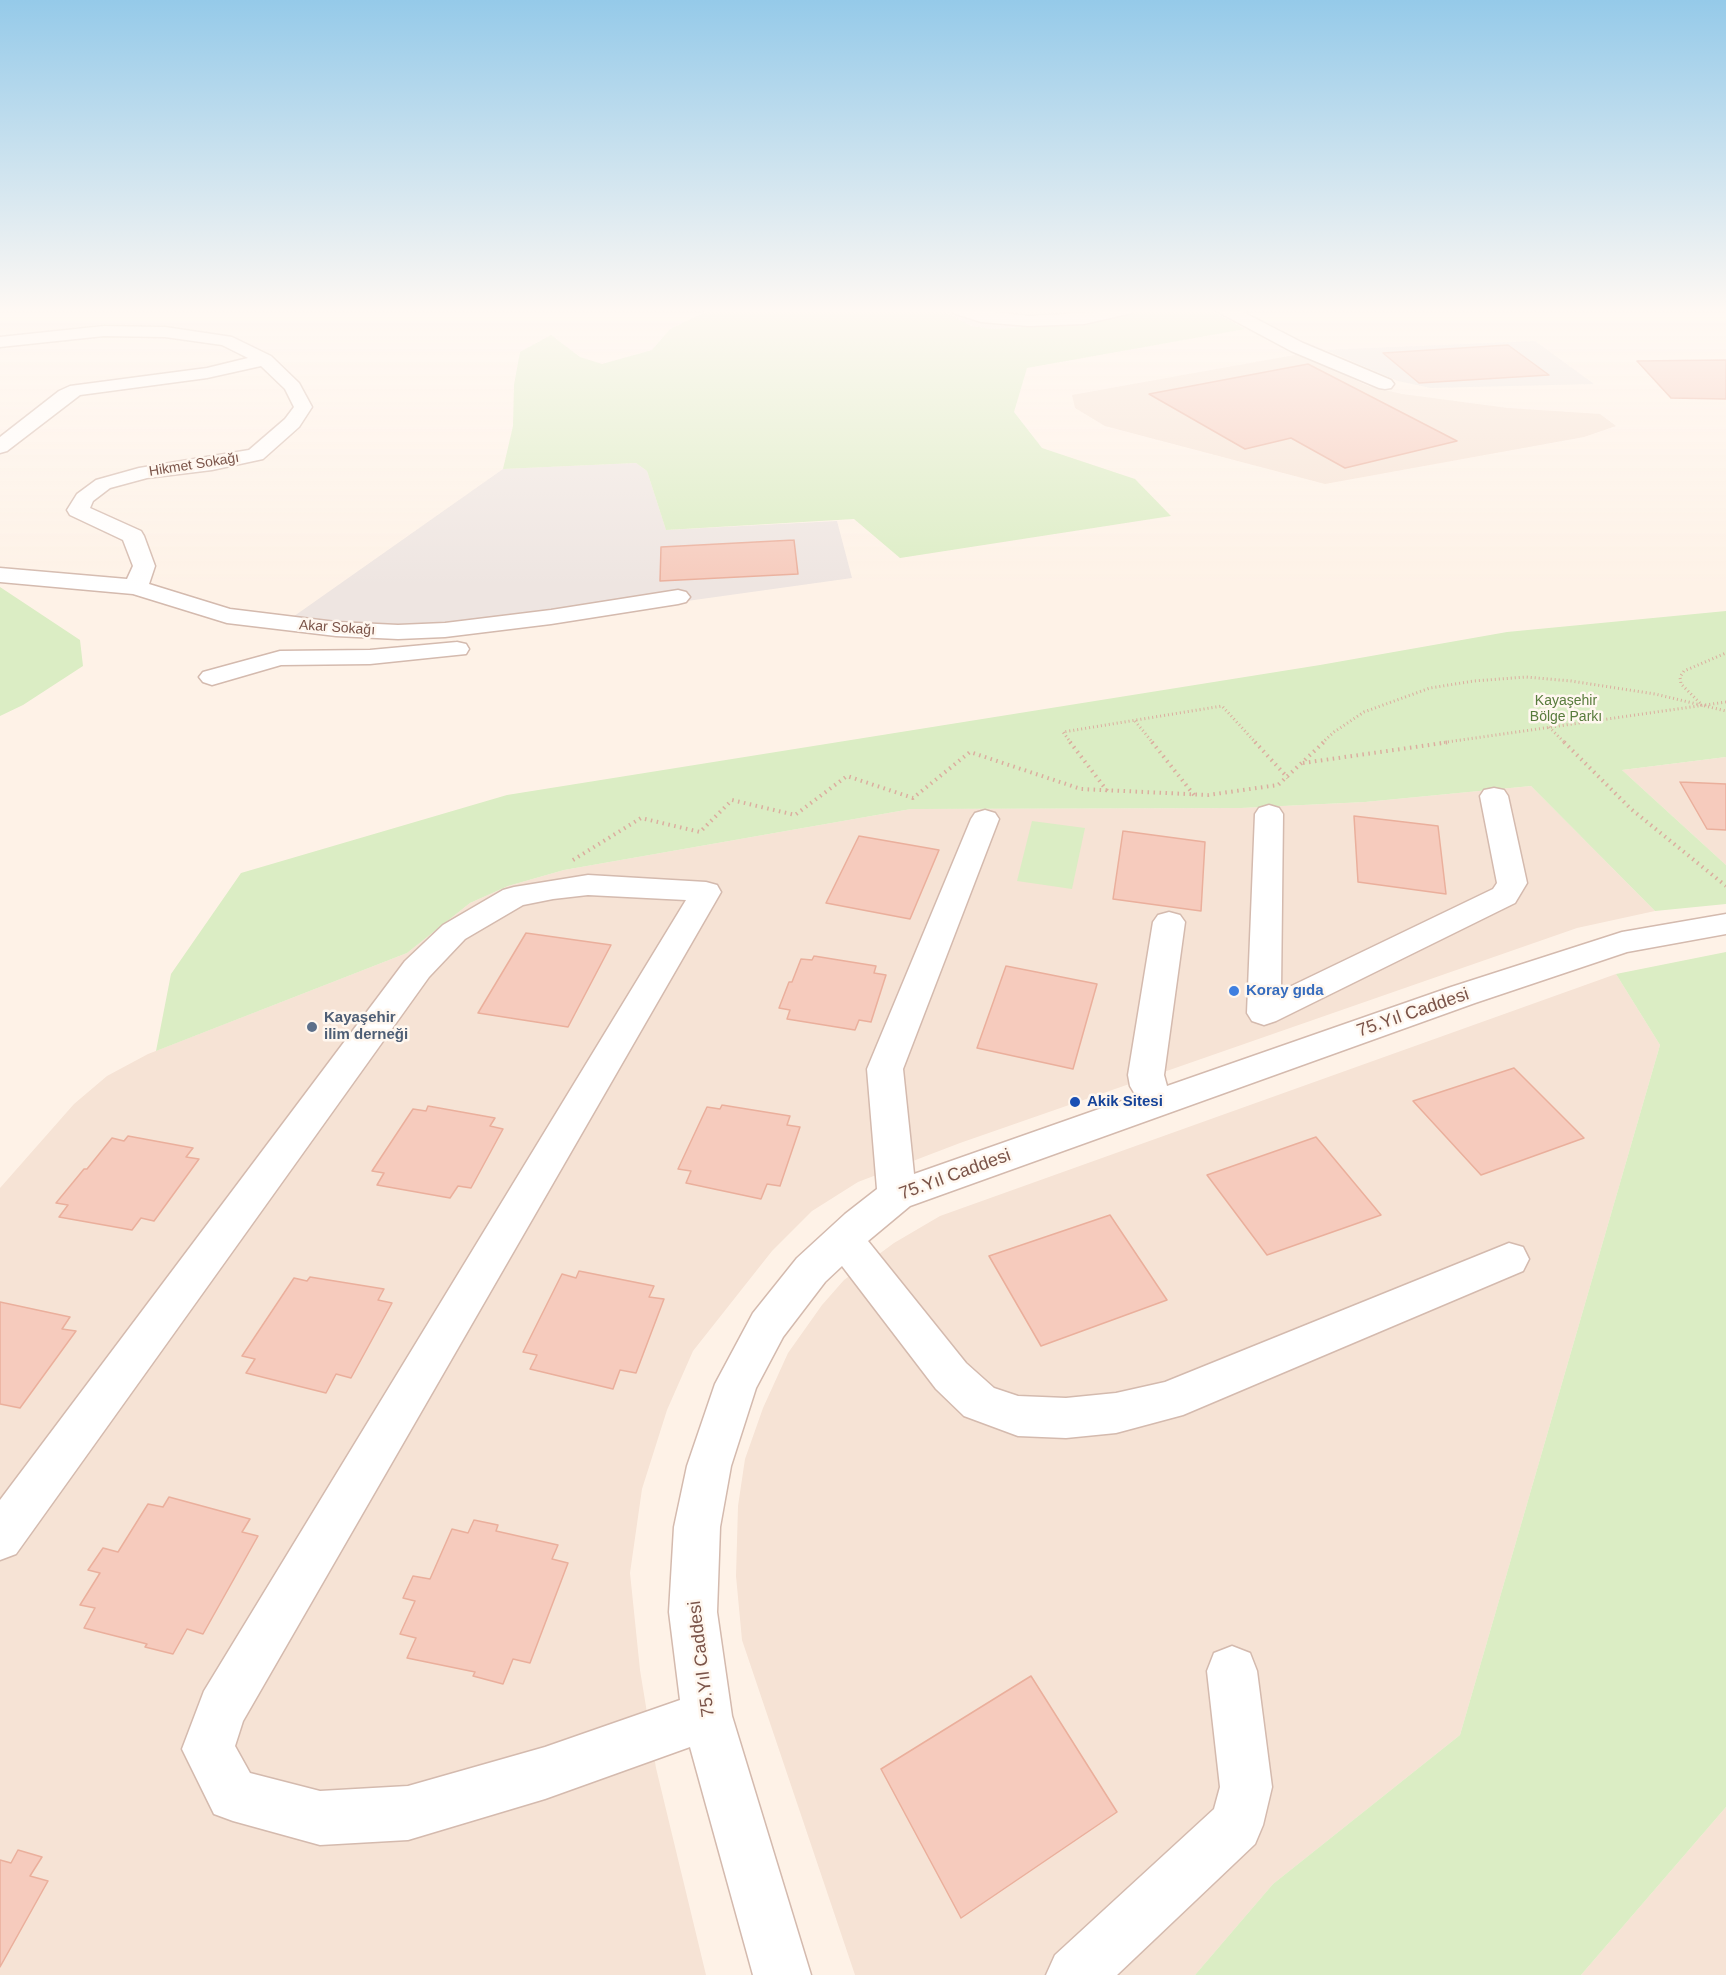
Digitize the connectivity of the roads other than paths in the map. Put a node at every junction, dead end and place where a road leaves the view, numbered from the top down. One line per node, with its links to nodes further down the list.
1 (56, 402): 3 (street)
2 (301, 402): 5 (street, Hikmet Sokağı)
3 (2, 444)
4 (0, 575): 5 (street, Akar Sokağı)
5 (135, 587): 7 (street, Akar Sokağı)
6 (678, 597): 7 (street, Akar Sokağı)
7 (516, 622): 8 (street)
8 (212, 677)
9 (1494, 796): 14 (street)
10 (1269, 814): 14 (street)
11 (985, 819): 17 (street)
12 (1169, 922): 16 (street)
13 (1726, 924): 15 (street, 75.Yıl Caddesi)
14 (1264, 1013): 15 (street)
15 (1282, 1059): 16 (street, 75.Yıl Caddesi)
16 (1159, 1102): 17 (street, 75.Yıl Caddesi)
17 (897, 1195): 18 (street, 75.Yıl Caddesi)
18 (844, 1239): 19 (street); 22 (street, 75.Yıl Caddesi)
19 (1509, 1259)
20 (0, 1539): 22 (street)
21 (1232, 1671): 24 (street)
22 (707, 1716): 23 (street, 75.Yıl Caddesi)
23 (782, 1975)
24 (1075, 1975)

